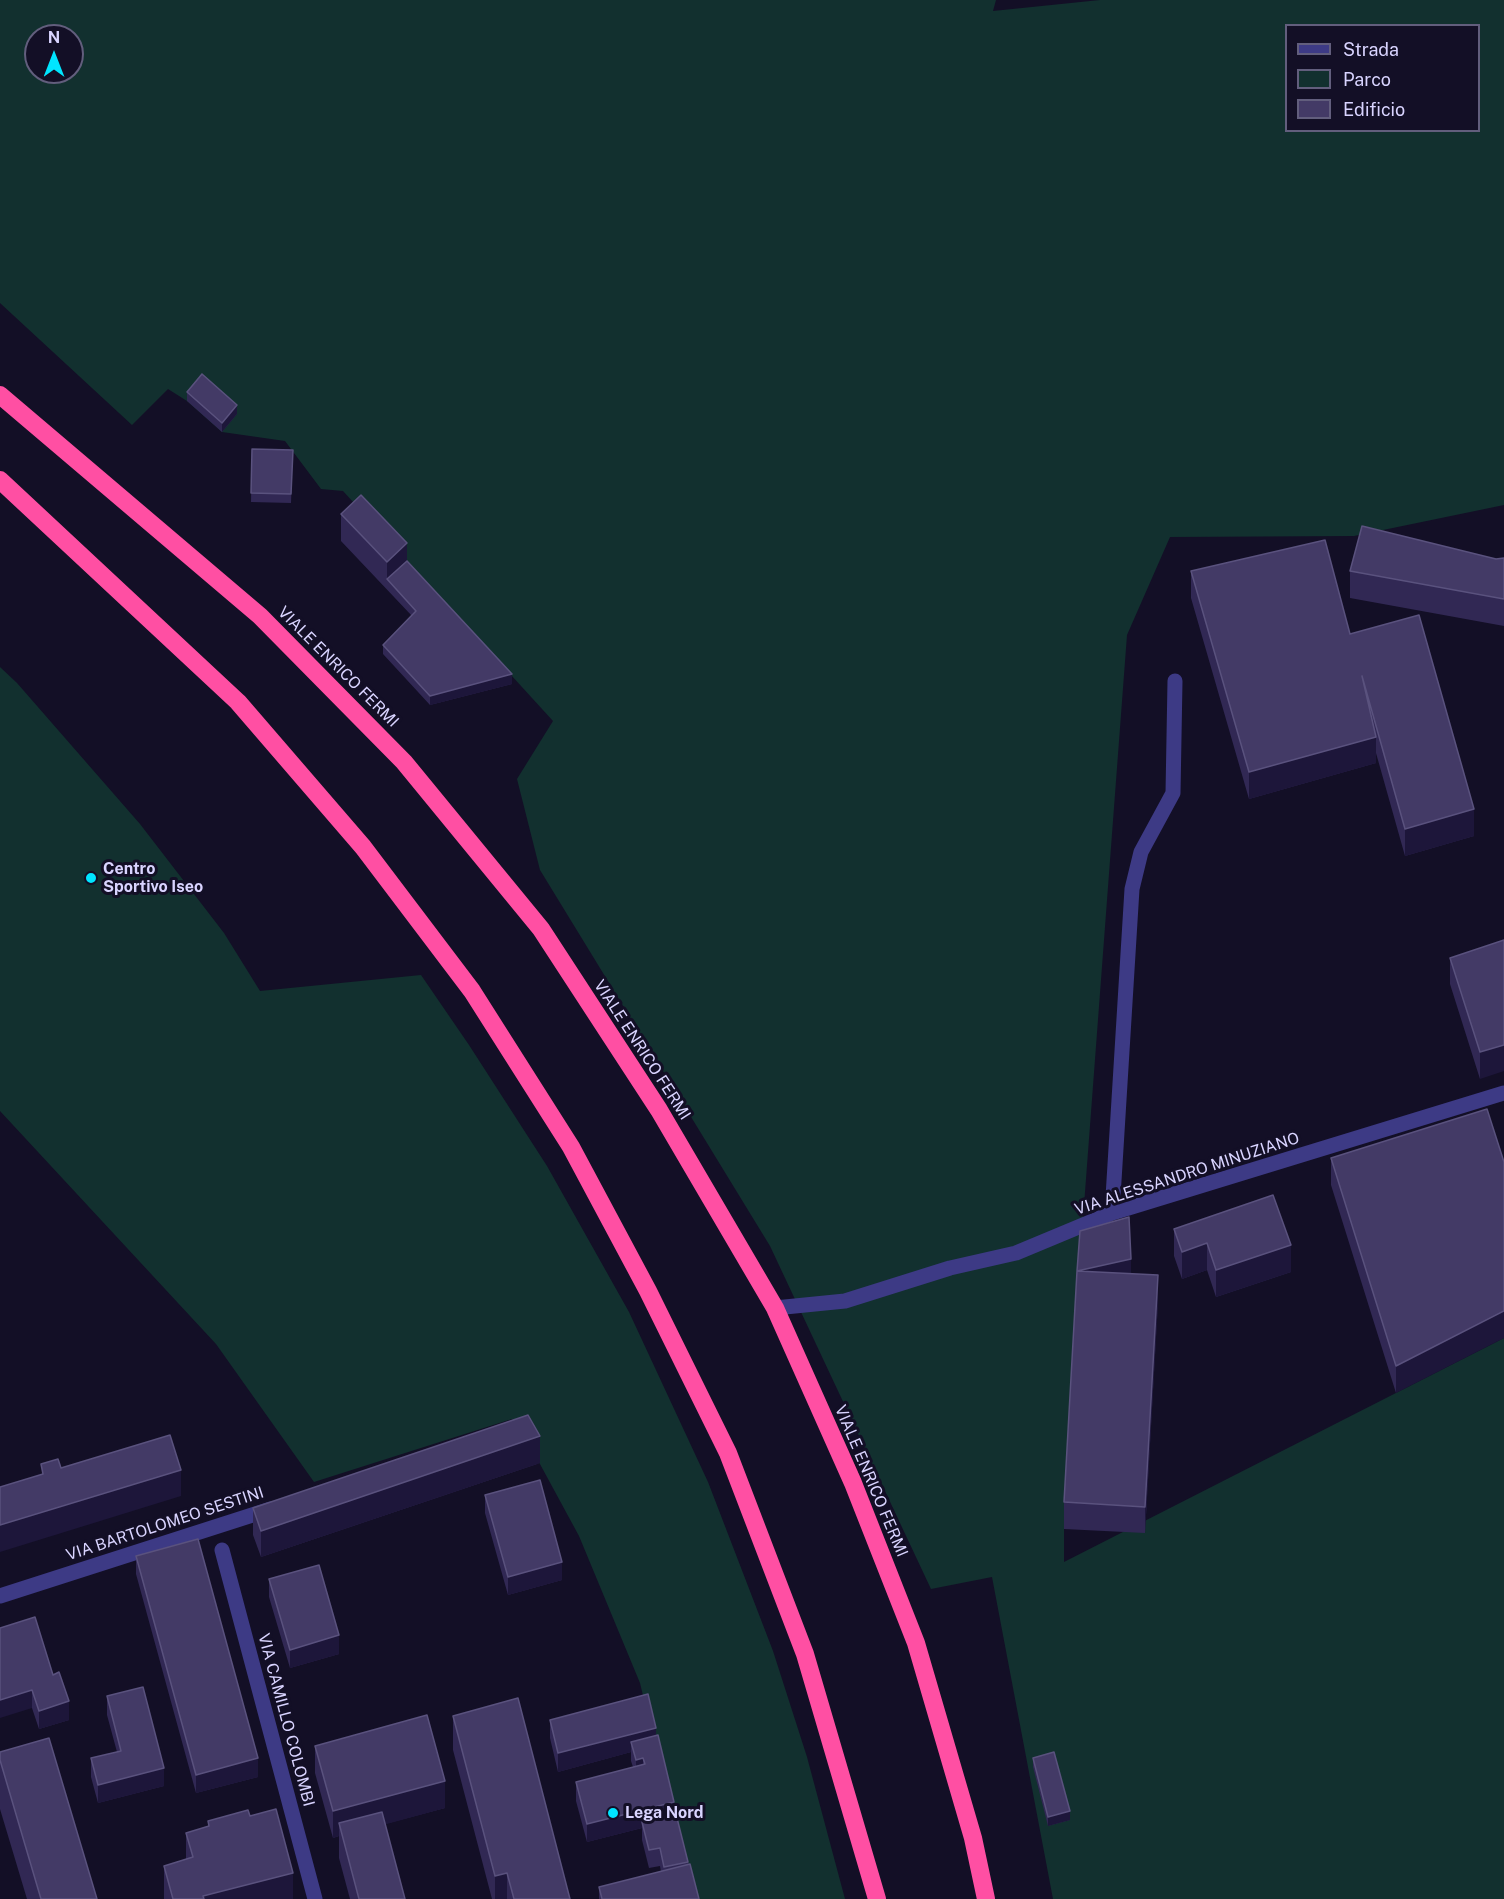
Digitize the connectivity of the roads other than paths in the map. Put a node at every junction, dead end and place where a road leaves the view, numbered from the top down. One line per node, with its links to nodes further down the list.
1 (3, 397): 6 (highway, VIALE ENRICO FERMI)
2 (0, 480): 11 (highway)
3 (1175, 681): 5 (street)
4 (1504, 1093): 5 (street, VIA ALESSANDRO MINUZIANO)
5 (1112, 1213): 6 (street, VIA ALESSANDRO MINUZIANO)
6 (775, 1308): 12 (highway, VIALE ENRICO FERMI)
7 (284, 1505): 9 (street, VIA BARTOLOMEO SESTINI)
8 (222, 1550): 10 (street, VIA CAMILLO COLOMBI)
9 (0, 1596)
10 (315, 1899)
11 (877, 1899)
12 (986, 1899)

